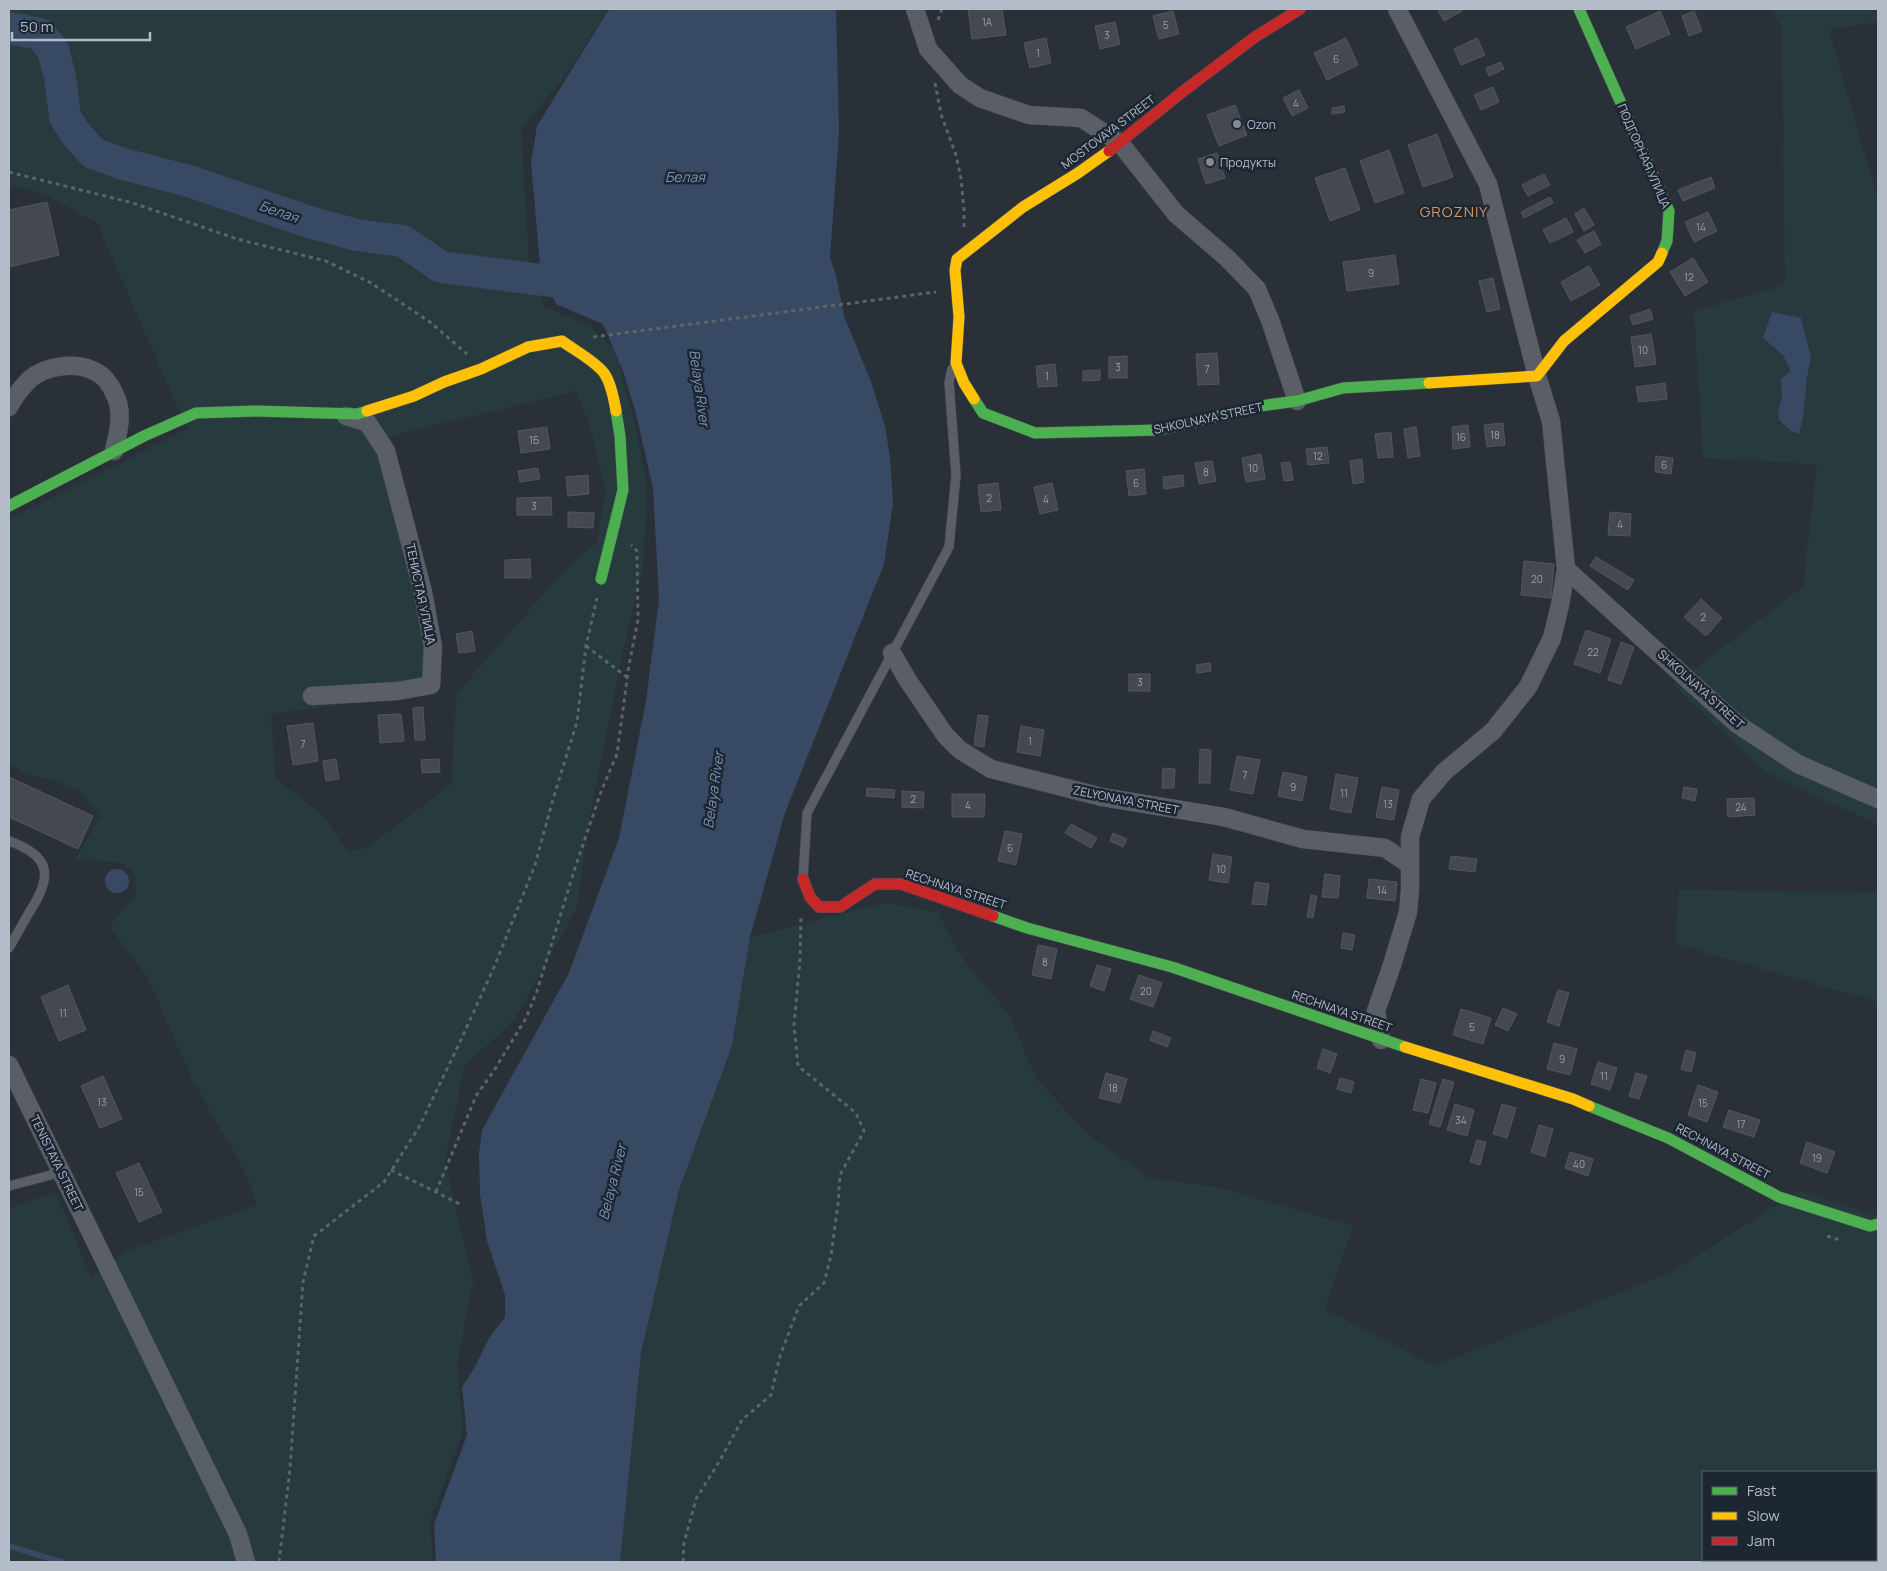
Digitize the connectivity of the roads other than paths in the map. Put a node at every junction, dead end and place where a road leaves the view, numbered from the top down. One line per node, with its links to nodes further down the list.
1 (915, 9): 5 (street)
2 (1300, 9): 5 (street, MOSTOVAYA STREET)
3 (1397, 9): 8 (street)
4 (1580, 9): 8 (street, ПОДГОРНАЯ УЛИЦА)
5 (1120, 143): 6 (street, MOSTOVAYA STREET); 9 (street)
6 (956, 288): 7 (street, SHKOLNAYA STREET)
7 (956, 363): 9 (street, SHKOLNAYA STREET); 16 (lane)
8 (1537, 376): 9 (street, SHKOLNAYA STREET); 14 (street)
9 (1297, 401)
10 (9, 407): 12 (street)
11 (337, 414): 12 (street); 15 (street); 17 (street, ТЕНИСТАЯ УЛИЦА)
12 (114, 451): 13 (street)
13 (9, 506)
14 (1566, 569): 18 (street, SHKOLNAYA STREET); 20 (street)
15 (601, 578)
16 (892, 653): 20 (street, ZELYONAYA STREET); 21 (lane)
17 (312, 696)
18 (1878, 799)
19 (9, 841): 22 (lane)
20 (1410, 865): 23 (street)
21 (803, 879): 23 (street, RECHNAYA STREET)
22 (9, 948)
23 (1381, 1040): 27 (street, RECHNAYA STREET)
24 (9, 1065): 25 (street, TENISTAYA STREET)
25 (62, 1172): 26 (lane); 28 (street, TENISTAYA STREET)
26 (9, 1186)
27 (1878, 1224)
28 (246, 1562)

